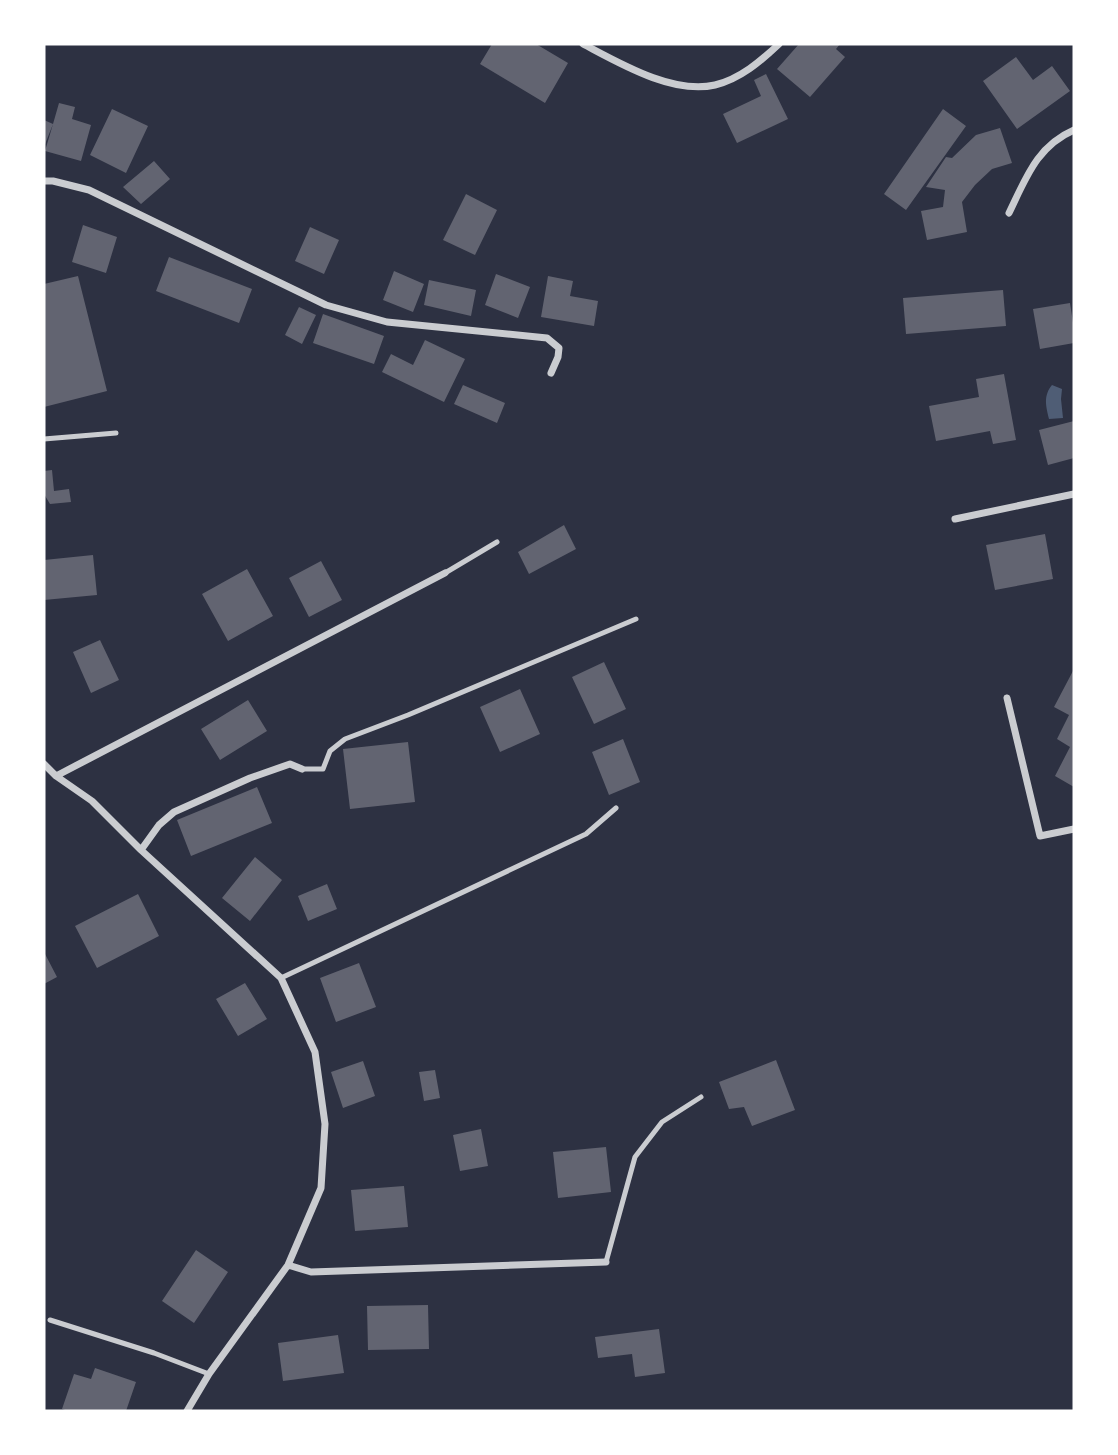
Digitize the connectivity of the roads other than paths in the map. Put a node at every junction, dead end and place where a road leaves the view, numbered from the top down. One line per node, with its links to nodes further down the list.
1 (583, 44): 2 (street)
2 (779, 44)
3 (1074, 130): 5 (street)
4 (44, 181): 6 (street)
5 (1009, 212)
6 (551, 373)
7 (116, 433): 8 (lane)
8 (44, 439)
9 (1074, 494): 10 (street)
10 (955, 519)
11 (497, 542): 12 (lane)
12 (444, 573): 17 (street)
13 (636, 619): 16 (lane)
14 (1007, 698): 19 (street)
15 (44, 764): 17 (street)
16 (302, 769): 20 (street)
17 (56, 776): 20 (street)
18 (615, 808): 21 (lane)
19 (1074, 829)
20 (141, 850): 21 (street)
21 (281, 978): 24 (street)
22 (701, 1097): 23 (lane)
23 (606, 1262): 24 (street)
24 (288, 1265): 26 (street)
25 (50, 1320): 26 (lane)
26 (209, 1374): 27 (street)
27 (187, 1411)

